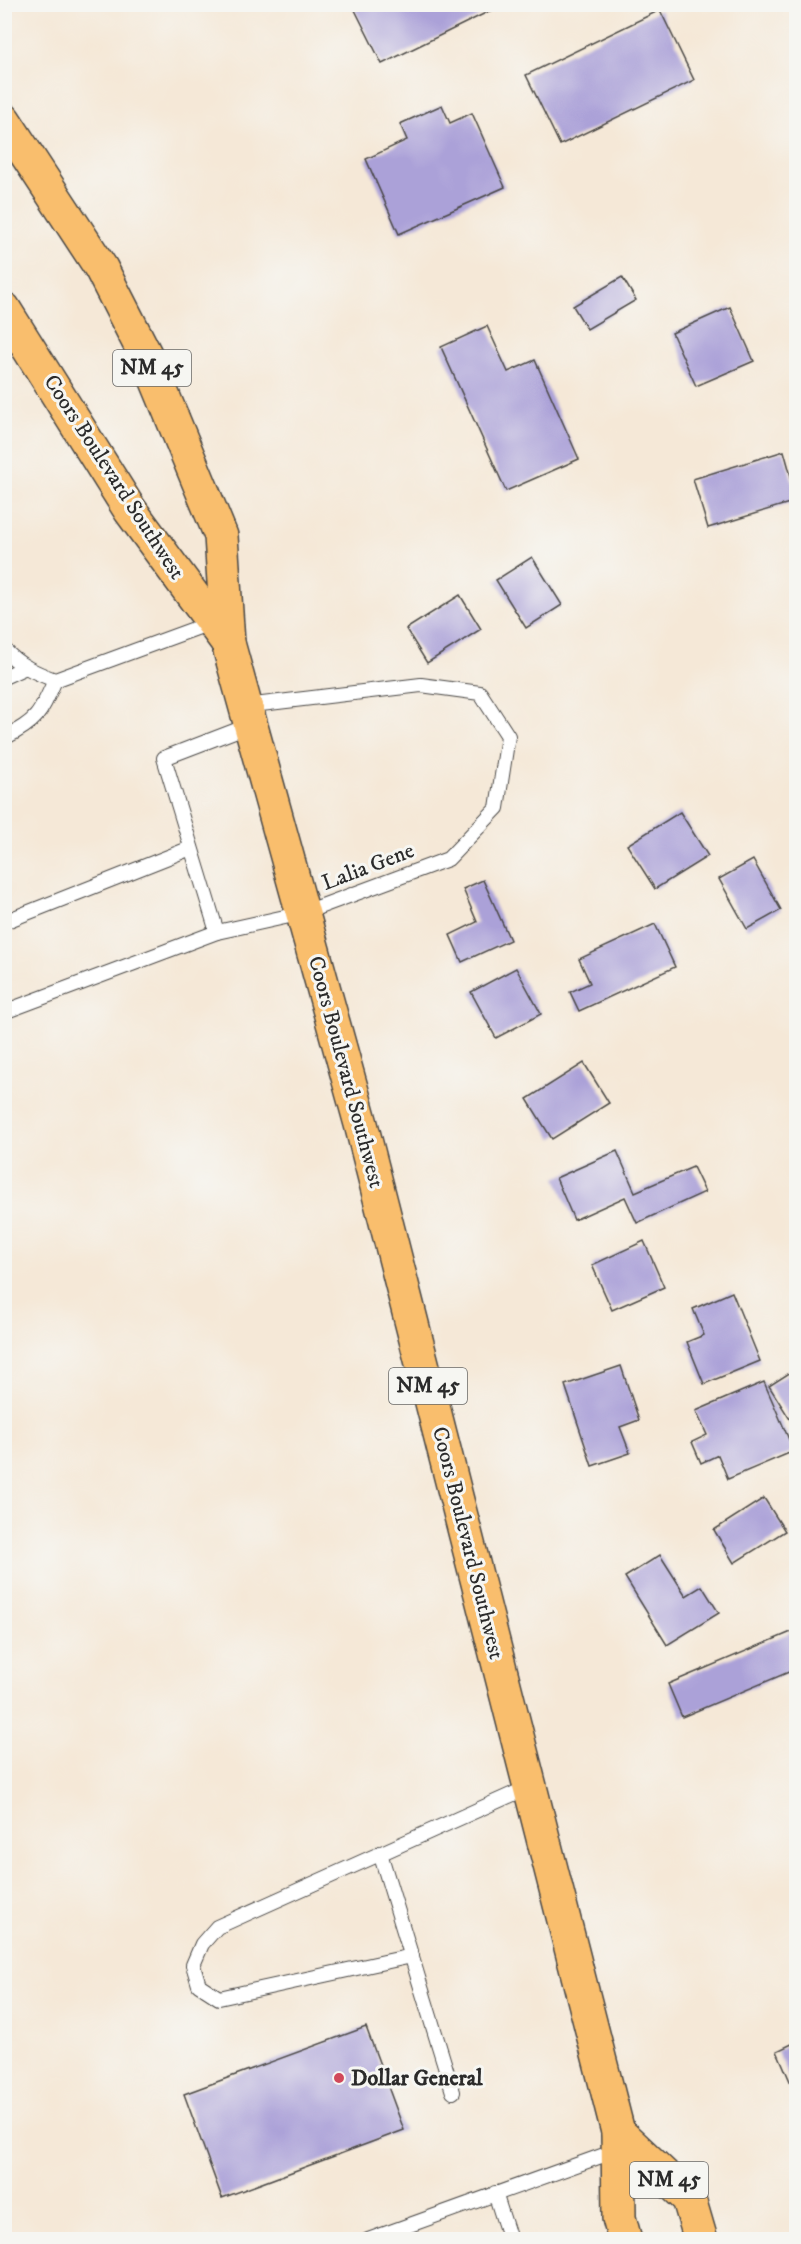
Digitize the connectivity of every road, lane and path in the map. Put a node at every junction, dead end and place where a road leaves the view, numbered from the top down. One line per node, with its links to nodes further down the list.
1 (4, 120): 3 (main road, Coors Boulevard Southwest / NM 45)
2 (4, 309): 3 (main road, Coors Boulevard Southwest / NM 45)
3 (220, 633): 7 (lane); 8 (main road, Coors Boulevard Southwest / NM 45)
4 (4, 649): 5 (lane)
5 (26, 667): 6 (lane); 7 (lane)
6 (4, 677)
7 (55, 680): 9 (lane)
8 (248, 716): 10 (lane); 11 (main road, Coors Boulevard Southwest / NM 45); 11 (lane, Lalia Gene)
9 (4, 738)
10 (191, 848): 12 (lane); 13 (lane)
11 (303, 914): 13 (lane, Lalia Gene); 15 (main road, Coors Boulevard Southwest / NM 45)
12 (4, 922)
13 (218, 932): 14 (lane, Lalia Gene)
14 (4, 1012)
15 (531, 1786): 16 (lane); 19 (main road, Coors Boulevard Southwest / NM 45)
16 (380, 1853): 17 (lane); 17 (lane)
17 (412, 1956): 18 (lane)
18 (453, 2092)
19 (618, 2141): 20 (lane); 23 (main road, Coors Boulevard Southwest / NM 45); 24 (main road, NM 45)
20 (495, 2193): 21 (lane); 22 (lane)
21 (368, 2240)
22 (510, 2240)
23 (625, 2240)
24 (701, 2240)

